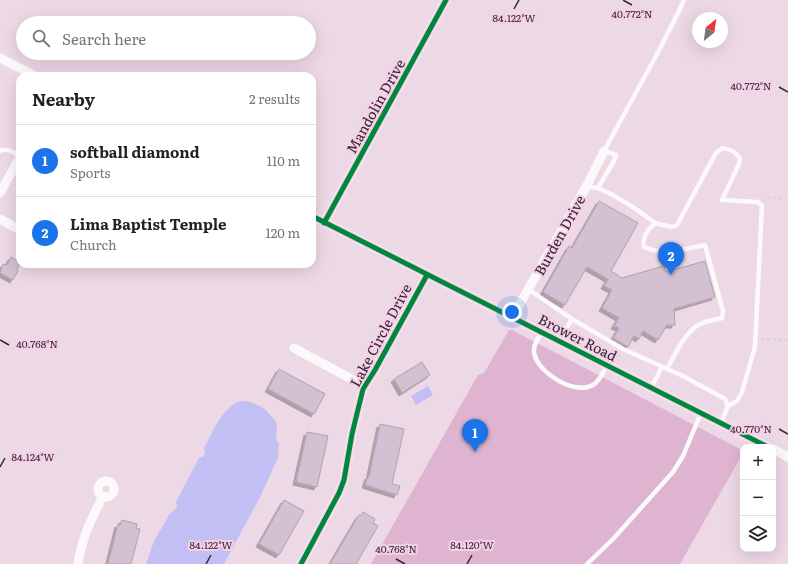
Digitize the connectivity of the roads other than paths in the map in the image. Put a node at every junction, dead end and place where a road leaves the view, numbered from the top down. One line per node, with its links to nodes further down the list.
1 (446, 0): 14 (street, Mandolin Drive)
2 (684, 0): 6 (lane)
3 (0, 58): 4 (street)
4 (27, 72)
5 (0, 151): 7 (lane)
6 (604, 151): 9 (street, Burden Drive); 10 (lane)
7 (16, 154)
8 (16, 163): 11 (street)
9 (586, 187): 10 (lane); 18 (street, Burden Drive)
10 (598, 188): 15 (lane)
11 (0, 193)
12 (316, 218): 14 (street, Brower Road)
13 (0, 219): 16 (street)
14 (324, 222): 17 (street, Brower Road)
15 (655, 223): 26 (lane); 29 (lane)
16 (16, 228)
17 (427, 275): 20 (street, Brower Road); 27 (street, Lake Circle Drive)
18 (528, 289): 19 (lane); 20 (street, Burden Drive)
19 (572, 319): 22 (lane); 25 (lane)
20 (517, 320): 21 (street, Brower Road)
21 (542, 332): 22 (street, Brower Road); 24 (lane)
22 (559, 341): 24 (street, Brower Road)
23 (294, 348): 27 (street, Lake Circle Drive)
24 (607, 365): 28 (street, Brower Road)
25 (662, 367): 26 (lane); 28 (lane)
26 (667, 369): 29 (lane)
27 (364, 386): 37 (street, Lake Circle Drive)
28 (652, 388): 30 (street, Brower Road)
29 (728, 406): 31 (lane)
30 (700, 413): 31 (street, Brower Road); 38 (lane)
31 (721, 423): 32 (street, Brower Road)
32 (762, 444)
33 (776, 451): 34 (street)
34 (788, 457)
35 (103, 496): 36 (street)
36 (78, 564)
37 (302, 564)
38 (587, 564)

